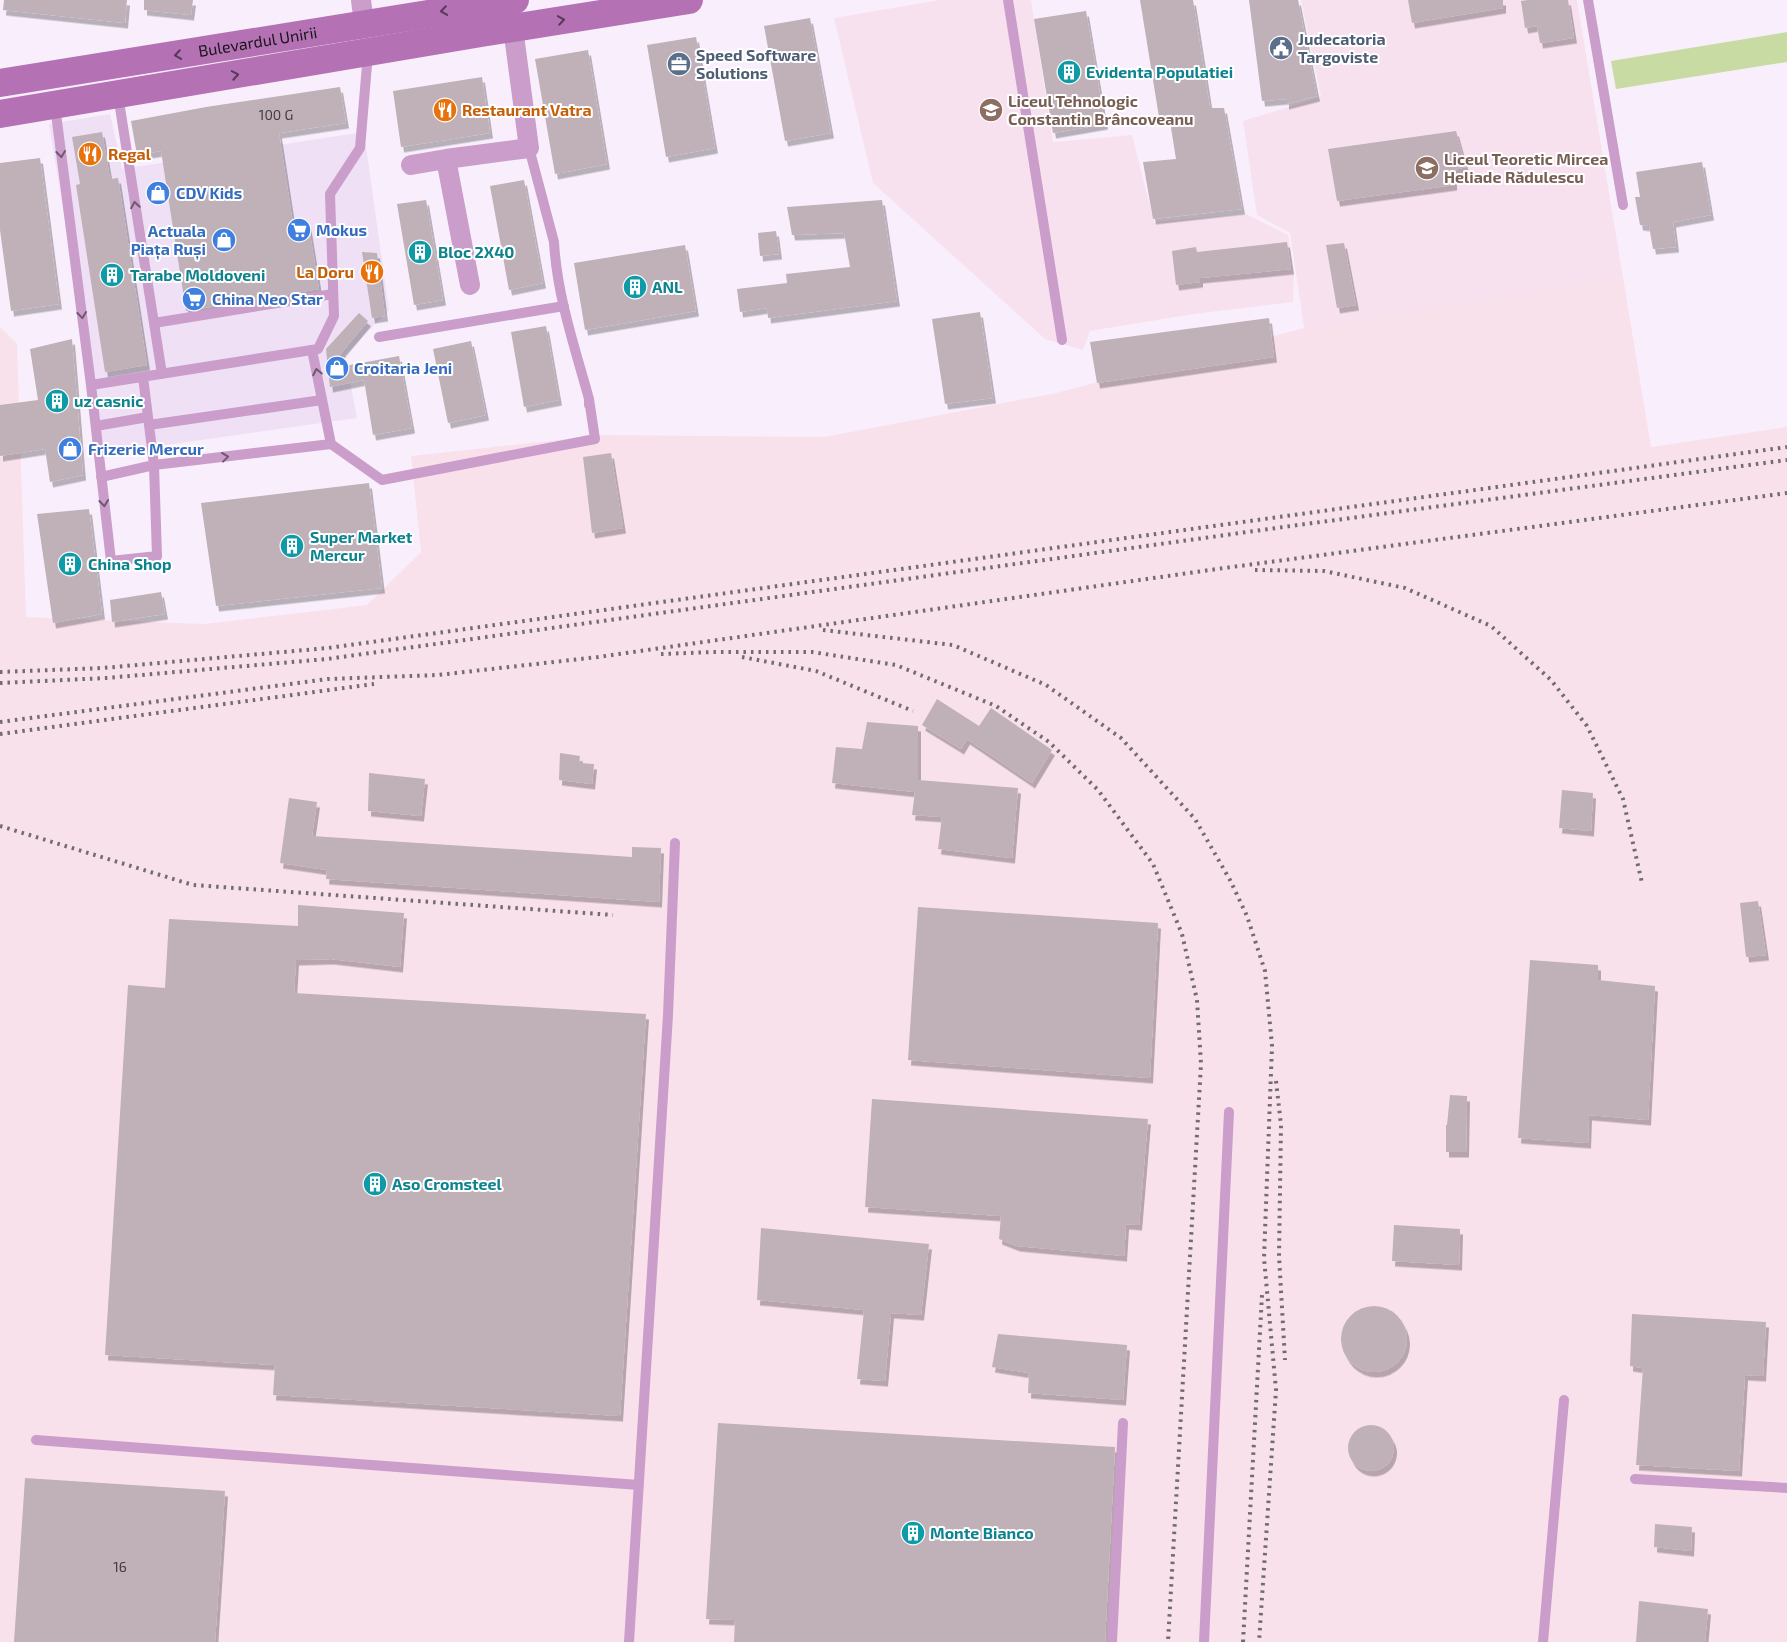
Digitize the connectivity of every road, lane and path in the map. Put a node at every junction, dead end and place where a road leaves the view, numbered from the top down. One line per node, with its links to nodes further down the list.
1 (512, 0): 5 (main road, Bulevardul Unirii, one-way to 5); 6 (main road)
2 (689, 0): 6 (main road, Bulevardul Unirii, one-way to 2)
3 (1008, 0): 22 (lane)
4 (1588, 0): 16 (lane)
5 (363, 12): 7 (main road); 8 (main road, Bulevardul Unirii, one-way to 8)
6 (513, 28): 7 (main road, Bulevardul Unirii); 13 (street)
7 (368, 52): 10 (main road, Bulevardul Unirii, one-way to 7); 18 (lane)
8 (48, 76): 9 (main road, Bulevardul Unirii); 11 (main road)
9 (0, 84)
10 (118, 95): 11 (main road, Bulevardul Unirii); 20 (lane, one-way to 10)
11 (55, 105): 12 (main road, Bulevardul Unirii); 26 (lane, one-way to 26)
12 (0, 114)
13 (529, 148): 14 (street); 19 (lane)
14 (446, 159): 15 (street); 17 (street)
15 (411, 165)
16 (1622, 205)
17 (470, 285)
18 (333, 294): 20 (lane); 23 (lane)
19 (564, 306): 21 (lane); 27 (lane)
20 (154, 322): 24 (lane)
21 (379, 338)
22 (1062, 340)
23 (312, 350): 24 (lane); 28 (lane, one-way to 23)
24 (162, 374): 25 (lane)
25 (143, 377): 26 (lane); 29 (lane)
26 (91, 385): 31 (lane)
27 (589, 399): 30 (lane); 32 (lane)
28 (322, 400): 29 (lane); 32 (lane)
29 (149, 421): 31 (lane); 33 (lane)
30 (589, 424)
31 (96, 426): 34 (lane)
32 (331, 444): 33 (lane, one-way to 32)
33 (154, 465): 34 (lane); 34 (lane, one-way to 33)
34 (101, 477)
35 (675, 843): 41 (lane)
36 (1229, 1112): 45 (lane)
37 (1564, 1400): 46 (lane)
38 (1122, 1423): 44 (lane)
39 (36, 1440): 41 (lane)
40 (1635, 1479): 42 (lane)
41 (639, 1485): 43 (lane)
42 (1787, 1488)
43 (629, 1642)
44 (1112, 1642)
45 (1204, 1642)
46 (1542, 1642)

